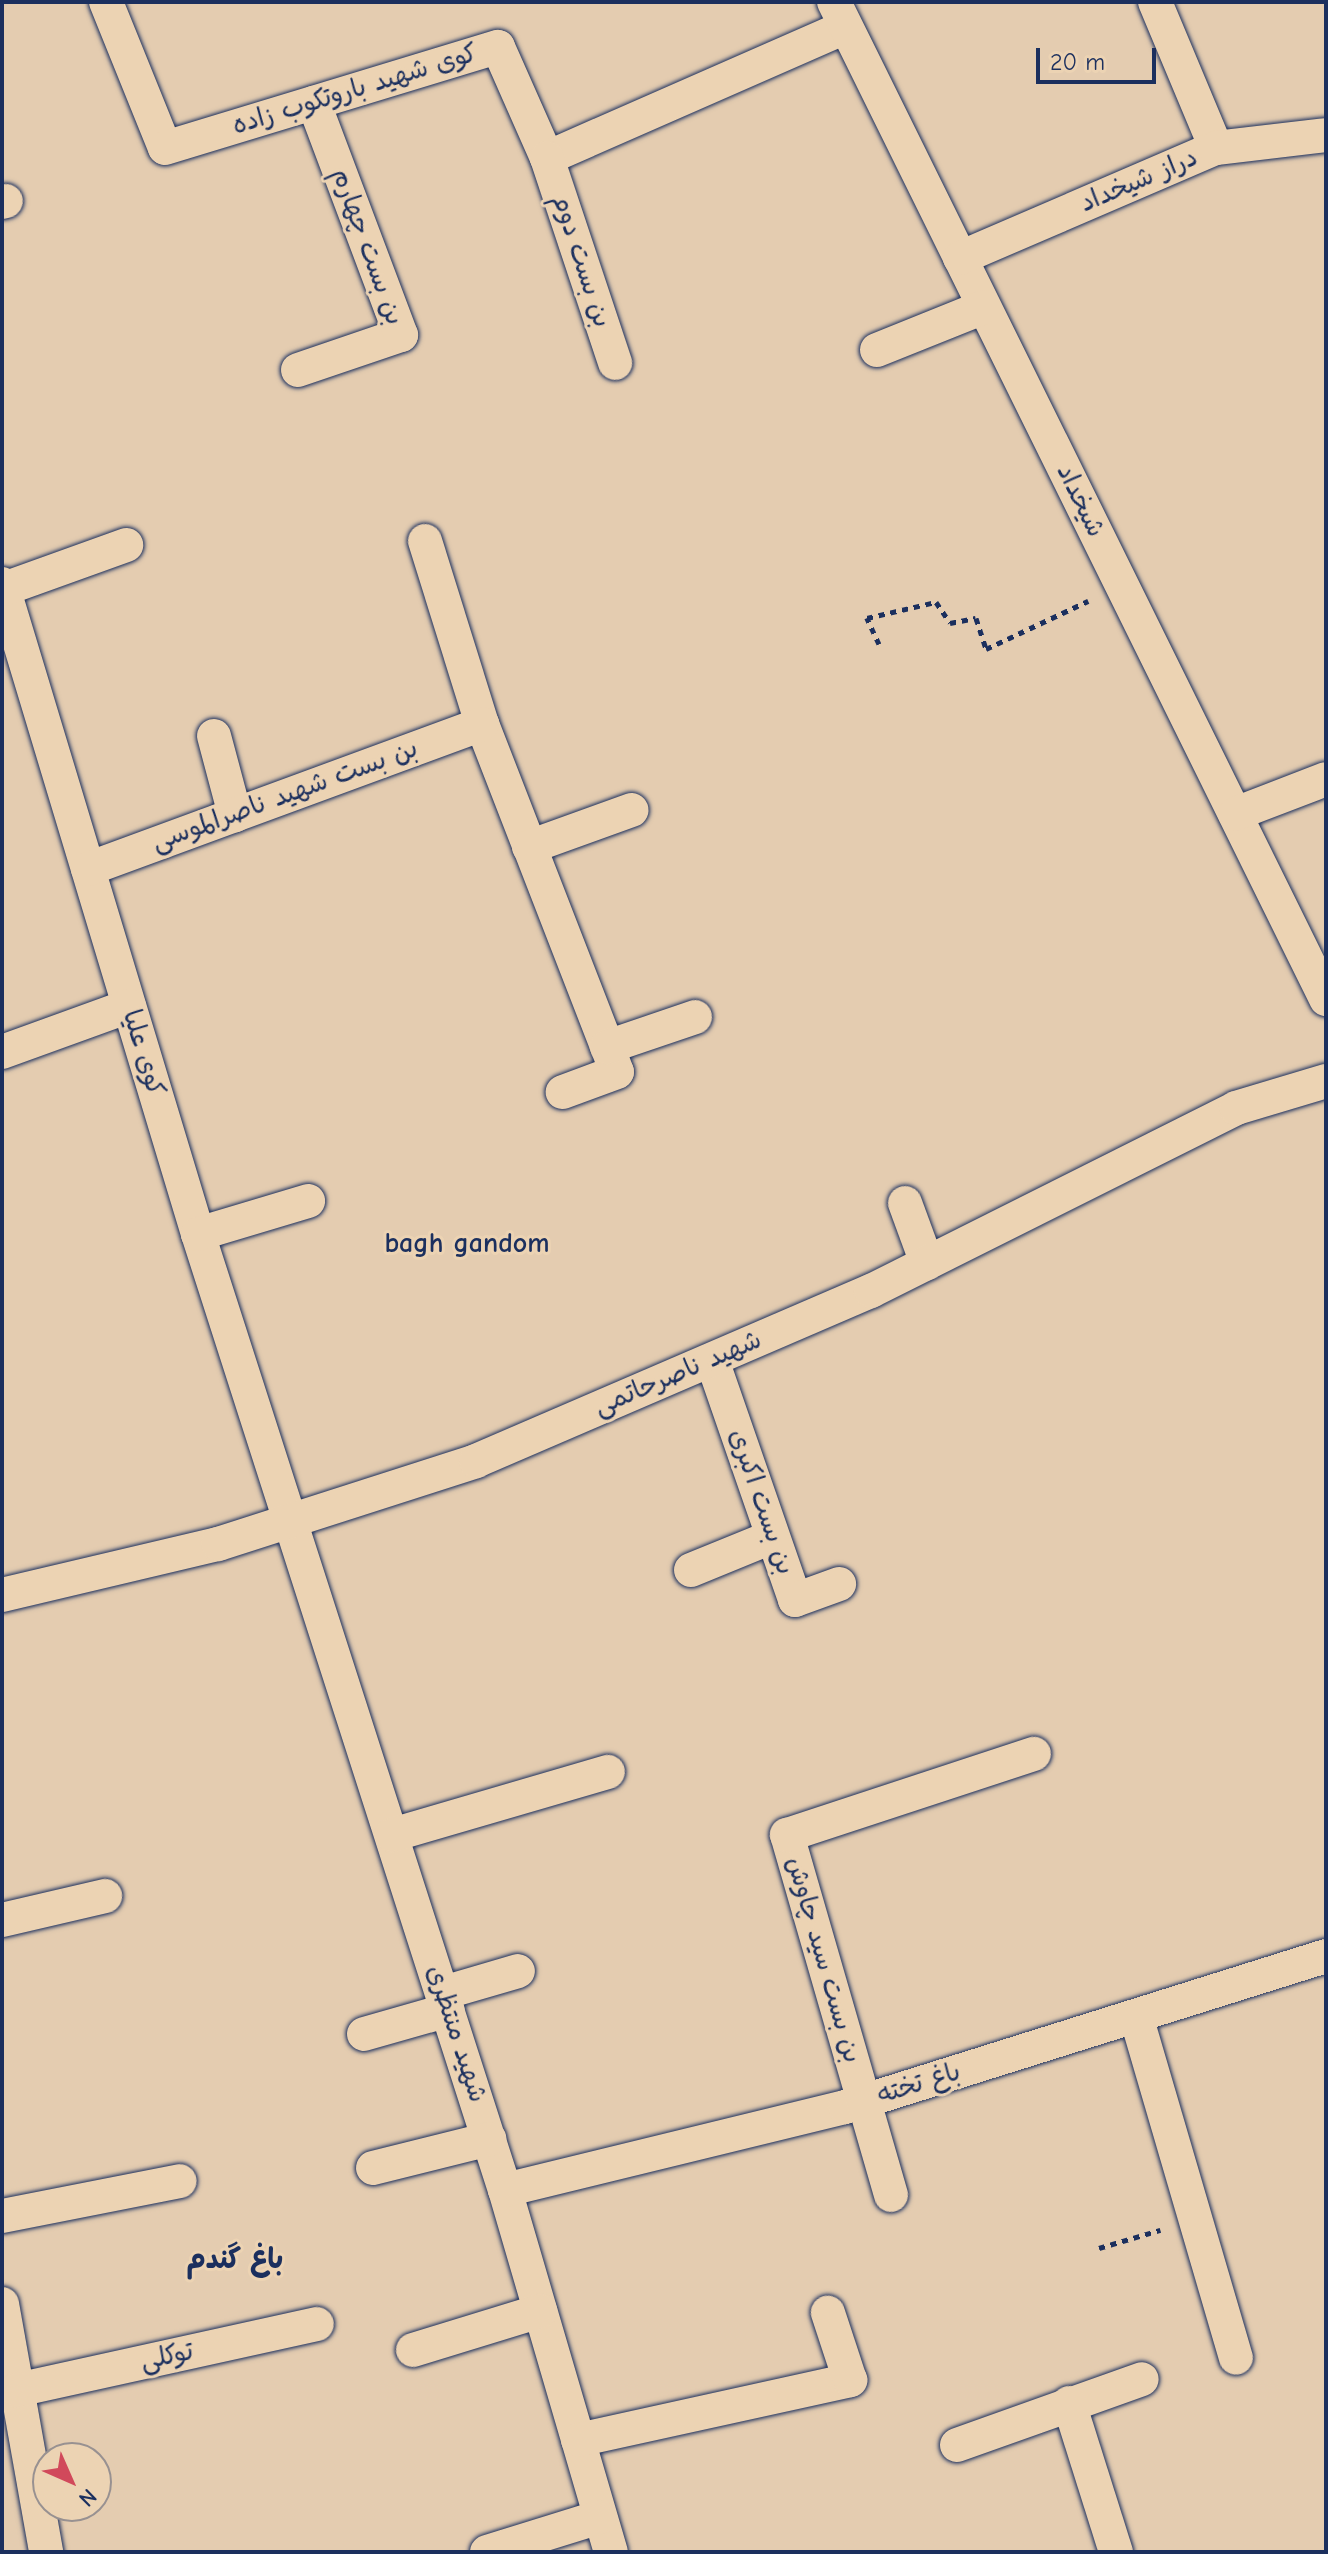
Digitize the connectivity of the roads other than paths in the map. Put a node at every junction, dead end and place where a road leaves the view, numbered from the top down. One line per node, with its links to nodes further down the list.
1 (106, 2): 4 (street, کوی شهید باروتکوب زاده)
2 (1155, 2): 6 (street)
3 (840, 15): 7 (street); 8 (street, شیخداد)
4 (314, 103): 7 (street, کوی شهید باروتکوب زاده); 12 (street, بن بست چهارم)
5 (1326, 135): 6 (street, دراز شیخداد)
6 (1216, 148): 8 (street, دراز شیخداد)
7 (547, 158): 11 (street, بن بست دوم)
8 (960, 258): 9 (street, شیخداد)
9 (984, 307): 10 (street); 20 (street, شیخداد)
10 (877, 350)
11 (615, 363)
12 (298, 370)
13 (425, 541): 16 (street)
14 (126, 545): 15 (street)
15 (3, 586): 23 (street, کوی علیا)
16 (482, 724): 21 (street, بن بست شهید ناصرالموسی); 22 (street)
17 (214, 736): 21 (street)
18 (1326, 779): 20 (street)
19 (632, 810): 22 (street)
20 (1235, 814): 24 (street, شیخداد)
21 (235, 815): 23 (street, بن بست شهید ناصرالموسی)
22 (529, 847): 27 (street)
23 (88, 869): 25 (street, کوی علیا)
24 (1326, 999)
25 (129, 1006): 28 (street); 33 (street, کوی علیا)
26 (695, 1017): 27 (street)
27 (607, 1047): 30 (street)
28 (2, 1052)
29 (1326, 1081): 34 (street, شهید ناصرحاتمی)
30 (563, 1092)
31 (308, 1201): 33 (street)
32 (905, 1203): 34 (street)
33 (198, 1234): 36 (street, کوی علیا)
34 (927, 1263): 35 (street, شهید ناصرحاتمی)
35 (712, 1360): 36 (street, شهید ناصرحاتمی); 37 (street, بن بست اکبری)
36 (292, 1519): 40 (street, شهید ناصرحاتمی); 43 (street, شهید منتظری)
37 (772, 1537): 38 (street); 39 (street, بن بست اکبری)
38 (691, 1570)
39 (839, 1584)
40 (2, 1595)
41 (1034, 1754): 51 (street, بن بست سید چاوش)
42 (608, 1772): 43 (street)
43 (392, 1835): 48 (street, شهید منتظری)
44 (105, 1896): 45 (street)
45 (2, 1920)
46 (1326, 1956): 49 (street, باغ تخته)
47 (518, 1971): 48 (street)
48 (445, 2002): 50 (street); 52 (street, شهید منتظری)
49 (1136, 2016): 51 (street, باغ تخته); 63 (street)
50 (364, 2034)
51 (864, 2102): 55 (street, باغ تخته); 56 (street, بن بست سید چاوش)
52 (489, 2139): 53 (street); 55 (street, شهید منتظری)
53 (373, 2168)
54 (180, 2181): 57 (street)
55 (505, 2190): 59 (street, شهید منتظری)
56 (891, 2195)
57 (2, 2216)
58 (2, 2304): 65 (street)
59 (540, 2311): 62 (street); 67 (street, شهید منتظری)
60 (828, 2313): 67 (street)
61 (317, 2324): 65 (street, توکلی)
62 (413, 2350)
63 (1236, 2358)
64 (1142, 2379): 66 (street)
65 (17, 2390): 70 (street)
66 (1069, 2403): 68 (street); 73 (street)
67 (578, 2440): 69 (street, شهید منتظری)
68 (957, 2445)
69 (600, 2517): 71 (street); 72 (street, شهید منتظری)
70 (46, 2552)
71 (487, 2552)
72 (611, 2552)
73 (1116, 2552)

